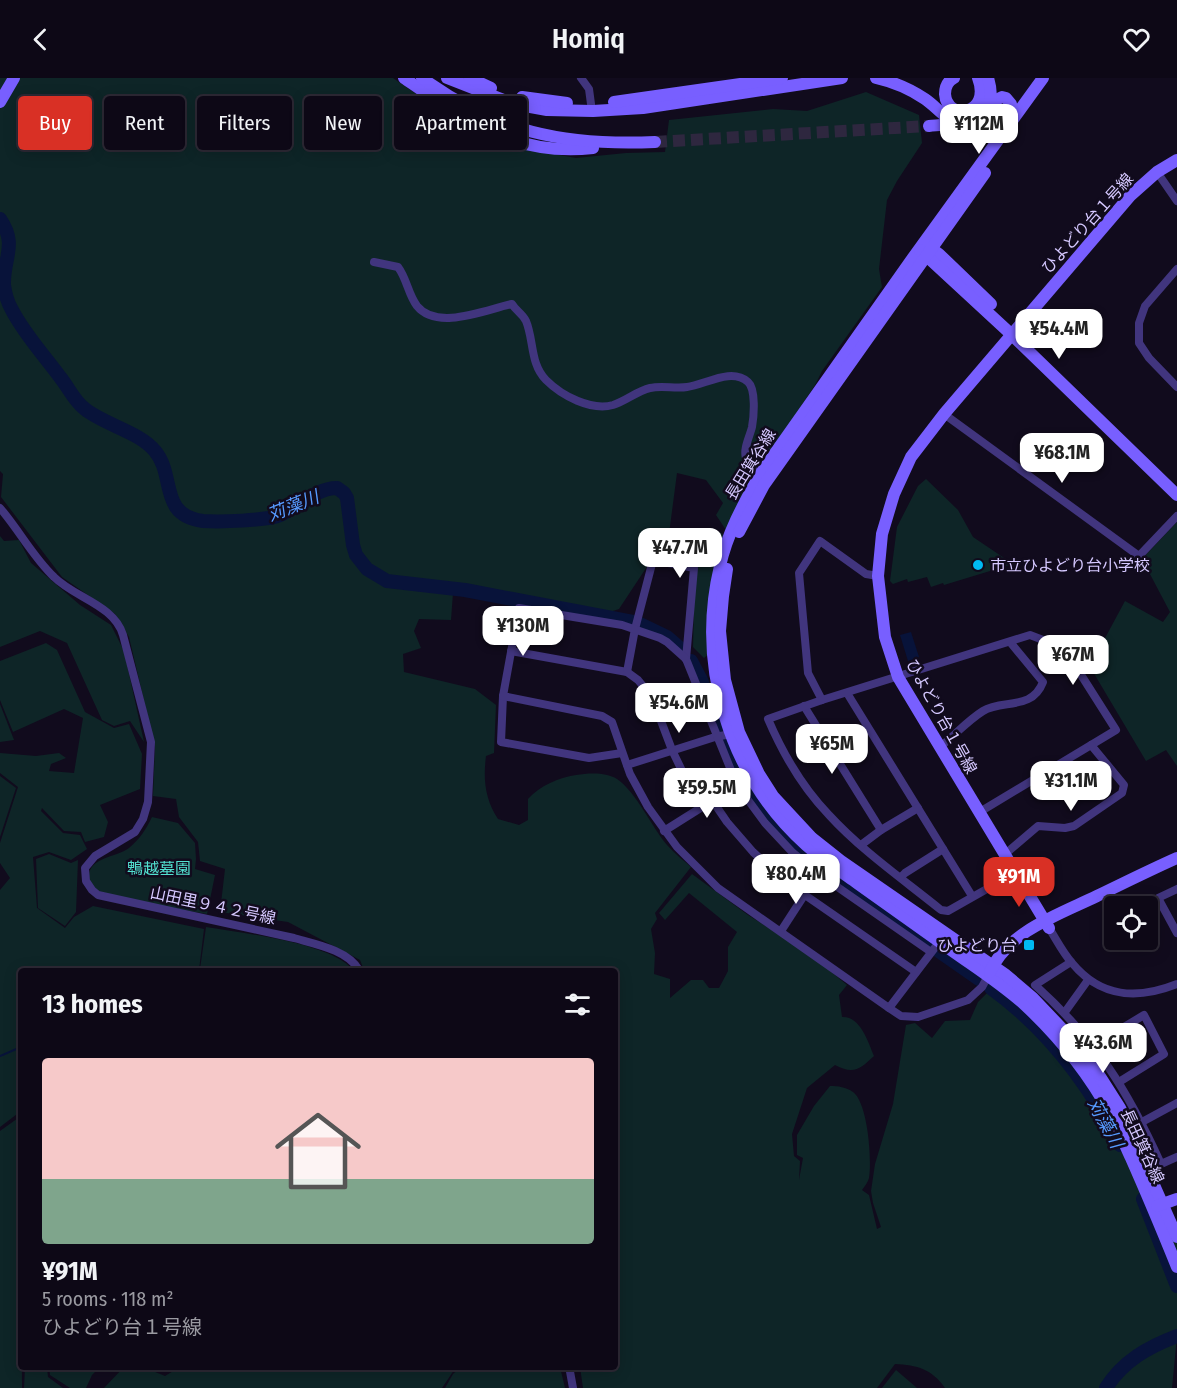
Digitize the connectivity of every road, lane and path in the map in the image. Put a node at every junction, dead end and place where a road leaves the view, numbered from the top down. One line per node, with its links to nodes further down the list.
1 (14, 78): 17 (street)
2 (404, 78): 24 (street)
3 (422, 78): 24 (street)
4 (449, 78): 16 (street)
5 (581, 78): 19 (street)
6 (772, 78): 15 (street)
7 (782, 78): 15 (street)
8 (842, 78): 16 (street)
9 (876, 78): 21 (street)
10 (954, 78): 11 (street)
11 (984, 78): 18 (street)
12 (1037, 78): 20 (street)
13 (1043, 78): 26 (street, 長田箕谷線)
14 (1050, 78): 29 (street, 長田箕谷線)
15 (756, 82): 19 (street)
16 (473, 83): 19 (street)
17 (0, 102)
18 (990, 103): 20 (street); 21 (street)
19 (591, 104)
20 (1012, 114): 26 (street)
21 (961, 123): 22 (street)
22 (928, 126)
23 (655, 142): 24 (street)
24 (630, 143)
25 (1177, 160): 27 (street, ひよどり台１号線)
26 (975, 172): 29 (street, 長田箕谷線)
27 (1156, 172): 28 (street); 32 (street, ひよどり台１号線)
28 (1177, 201)
29 (925, 249): 32 (street); 35 (street, 長田箕谷線); 51 (street, 長田箕谷線)
30 (374, 262): 35 (street)
31 (1177, 269): 33 (street)
32 (1014, 332): 34 (street, ひよどり台１号線); 36 (street); 37 (street)
33 (1177, 387)
34 (944, 414): 39 (street); 40 (street, ひよどり台１号線)
35 (759, 476): 51 (street, 長田箕谷線)
36 (1177, 485)
37 (1177, 495)
38 (0, 508): 81 (street, 山田里９４２号線)
39 (1177, 516)
40 (878, 576): 46 (street, ひよどり台１号線); 49 (street)
41 (635, 629): 43 (street); 44 (street); 44 (street); 45 (street)
42 (1010, 642): 46 (street); 53 (street); 54 (street)
43 (511, 651): 45 (street); 48 (street)
44 (686, 659): 52 (street)
45 (627, 672): 55 (street)
46 (898, 676): 47 (street); 54 (street, ひよどり台１号線)
47 (847, 693): 49 (street); 61 (street)
48 (503, 696): 56 (street); 56 (street)
49 (822, 700): 50 (street)
50 (804, 706): 63 (street); 65 (street)
51 (735, 733): 52 (street); 78 (street, 長田箕谷線); 82 (street, 長田箕谷線)
52 (716, 737): 55 (street); 58 (street)
53 (1090, 745): 62 (street); 67 (street)
54 (940, 747): 62 (street, ひよどり台１号線)
55 (672, 750): 57 (street); 60 (street)
56 (622, 753): 57 (street)
57 (627, 765): 64 (street)
58 (736, 785): 59 (street); 79 (street)
59 (712, 800): 60 (street); 73 (street)
60 (700, 808): 64 (street)
61 (918, 808): 63 (street); 66 (street)
62 (978, 813): 67 (street, ひよどり台１号線)
63 (881, 830): 65 (street)
64 (664, 831): 76 (street)
65 (861, 845): 71 (street)
66 (943, 849): 71 (street); 74 (street)
67 (1004, 855): 70 (street, ひよどり台１号線)
68 (1177, 858): 75 (street)
69 (1177, 867): 75 (street)
70 (1015, 873): 74 (street); 75 (street, ひよどり台１号線)
71 (901, 878): 74 (street)
72 (1177, 890): 77 (street)
73 (805, 894): 76 (street); 83 (street)
74 (972, 896)
75 (1047, 924): 80 (street, ひよどり台１号線); 82 (street)
76 (781, 931): 86 (street)
77 (1177, 933)
78 (940, 941): 79 (street); 82 (street, 長田箕谷線)
79 (931, 952): 83 (street)
80 (1071, 962): 84 (street, ひよどり台１号線); 87 (street)
81 (357, 968)
82 (993, 970): 86 (street); 94 (street, 長田箕谷線)
83 (915, 972): 86 (street)
84 (1088, 980): 85 (street, ひよどり台１号線); 87 (street)
85 (1177, 984)
86 (889, 1008)
87 (1065, 1012): 88 (street)
88 (1094, 1045): 89 (street); 89 (street)
89 (1119, 1082): 91 (street)
90 (1177, 1103): 91 (street)
91 (1142, 1122): 92 (street)
92 (1177, 1157)
93 (1177, 1199): 94 (street)
94 (1163, 1210): 95 (street, 長田箕谷線); 96 (street, 長田箕谷線)
95 (1177, 1237)
96 (1177, 1267)
97 (570, 1370): 98 (street)
98 (573, 1388)

